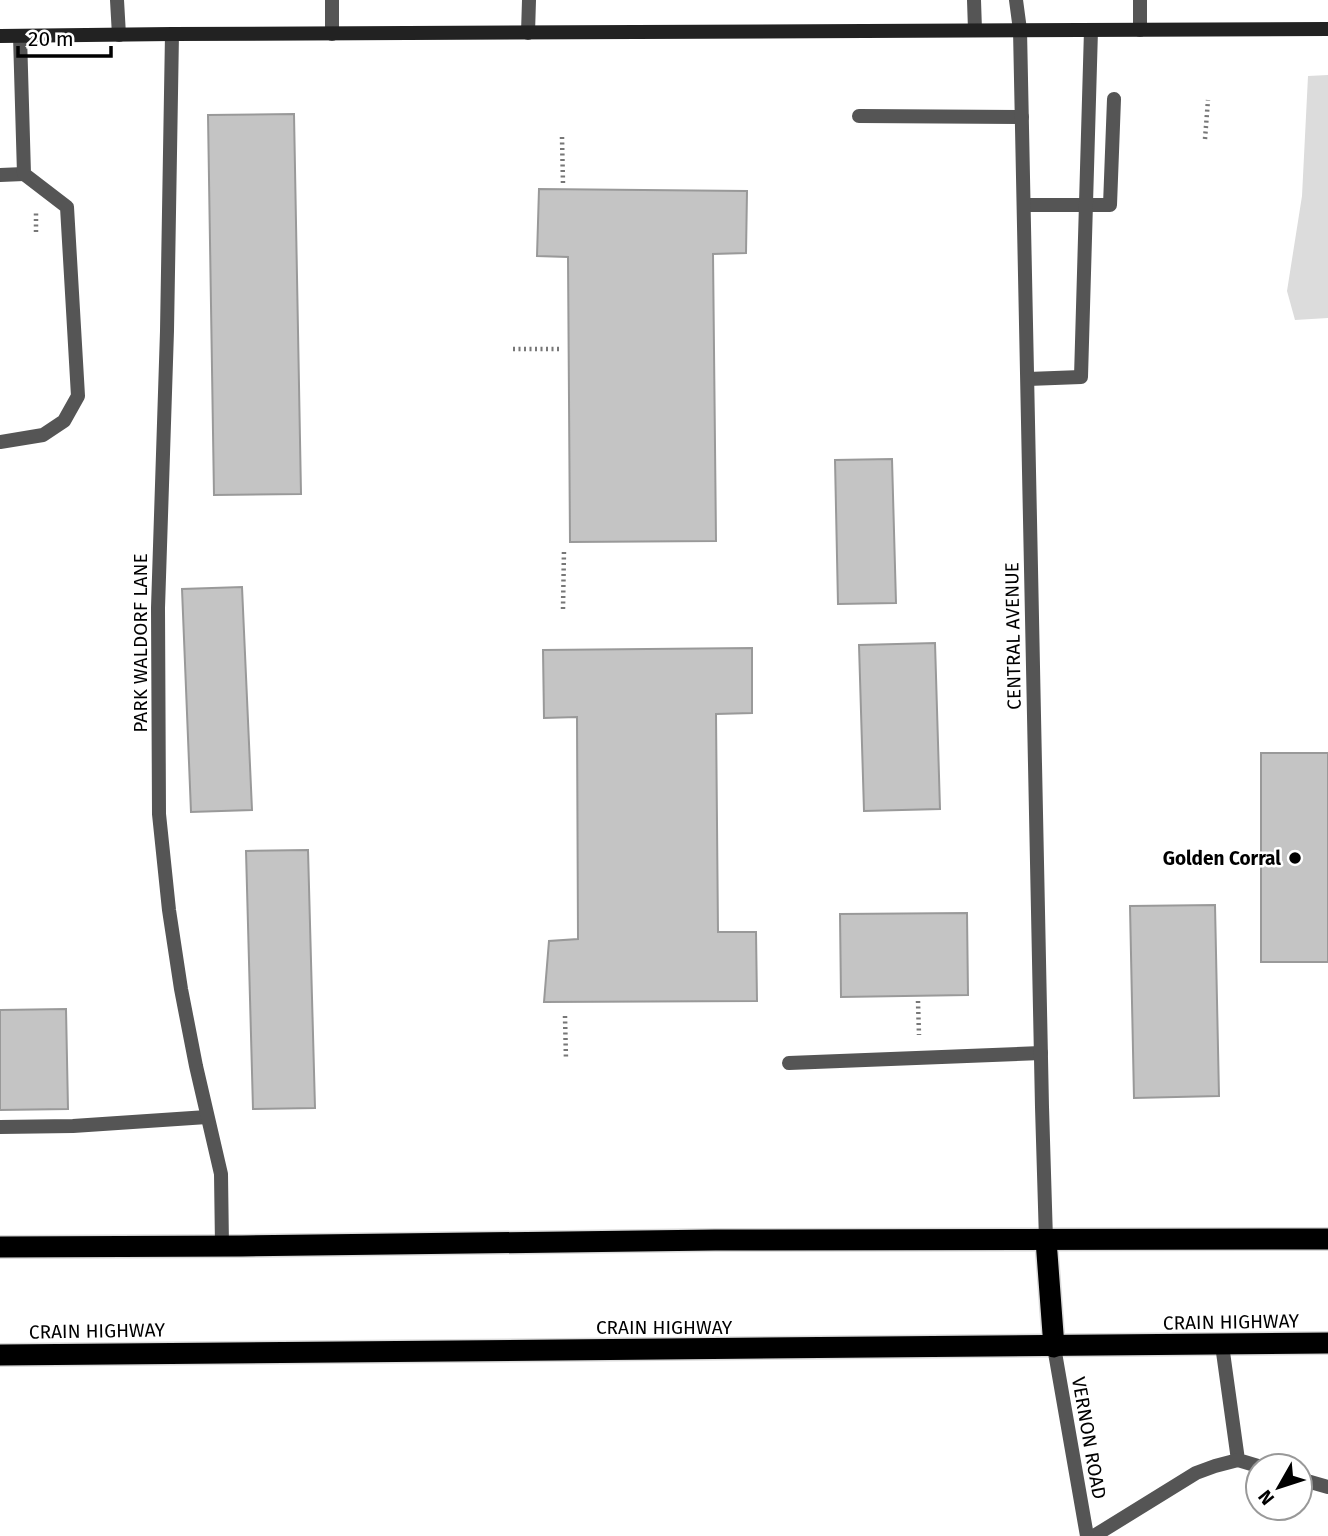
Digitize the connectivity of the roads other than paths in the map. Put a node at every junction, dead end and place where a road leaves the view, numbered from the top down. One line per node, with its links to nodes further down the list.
1 (117, 0): 15 (street)
2 (332, 0): 14 (street)
3 (529, 0): 12 (street)
4 (974, 0): 8 (street)
5 (1016, 0): 9 (street, CENTRAL AVENUE)
6 (1140, 0): 11 (street)
7 (1328, 29): 11 (main road)
8 (975, 30): 9 (main road); 12 (main road)
9 (1020, 30): 10 (main road); 20 (street, CENTRAL AVENUE)
10 (1091, 30): 11 (main road); 24 (street)
11 (1140, 30)
12 (528, 33): 14 (main road)
13 (172, 34): 14 (main road); 15 (main road); 29 (street, PARK WALDORF LANE)
14 (332, 34)
15 (118, 35): 16 (main road)
16 (20, 36): 17 (main road); 21 (street)
17 (0, 37)
18 (1114, 99): 24 (street)
19 (859, 116): 20 (street)
20 (1022, 117): 23 (street, CENTRAL AVENUE)
21 (24, 174): 22 (street); 26 (street)
22 (0, 175)
23 (1024, 205): 24 (street); 25 (street, CENTRAL AVENUE)
24 (1086, 205): 25 (street)
25 (1028, 379): 27 (street, CENTRAL AVENUE)
26 (0, 442)
27 (1041, 1053): 28 (street); 32 (street, CENTRAL AVENUE)
28 (789, 1063)
29 (208, 1116): 30 (street); 33 (street, PARK WALDORF LANE)
30 (0, 1126)
31 (1328, 1239): 32 (highway)
32 (1046, 1240): 33 (highway); 37 (highway)
33 (222, 1246): 34 (highway)
34 (0, 1247)
35 (1328, 1343): 36 (highway, CRAIN HIGHWAY)
36 (1223, 1345): 37 (highway, CRAIN HIGHWAY); 39 (street)
37 (1054, 1347): 38 (highway, CRAIN HIGHWAY); 41 (street, VERNON ROAD)
38 (0, 1355)
39 (1238, 1461): 40 (street); 42 (street)
40 (1244, 1462)
41 (1087, 1536)
42 (1094, 1536)

